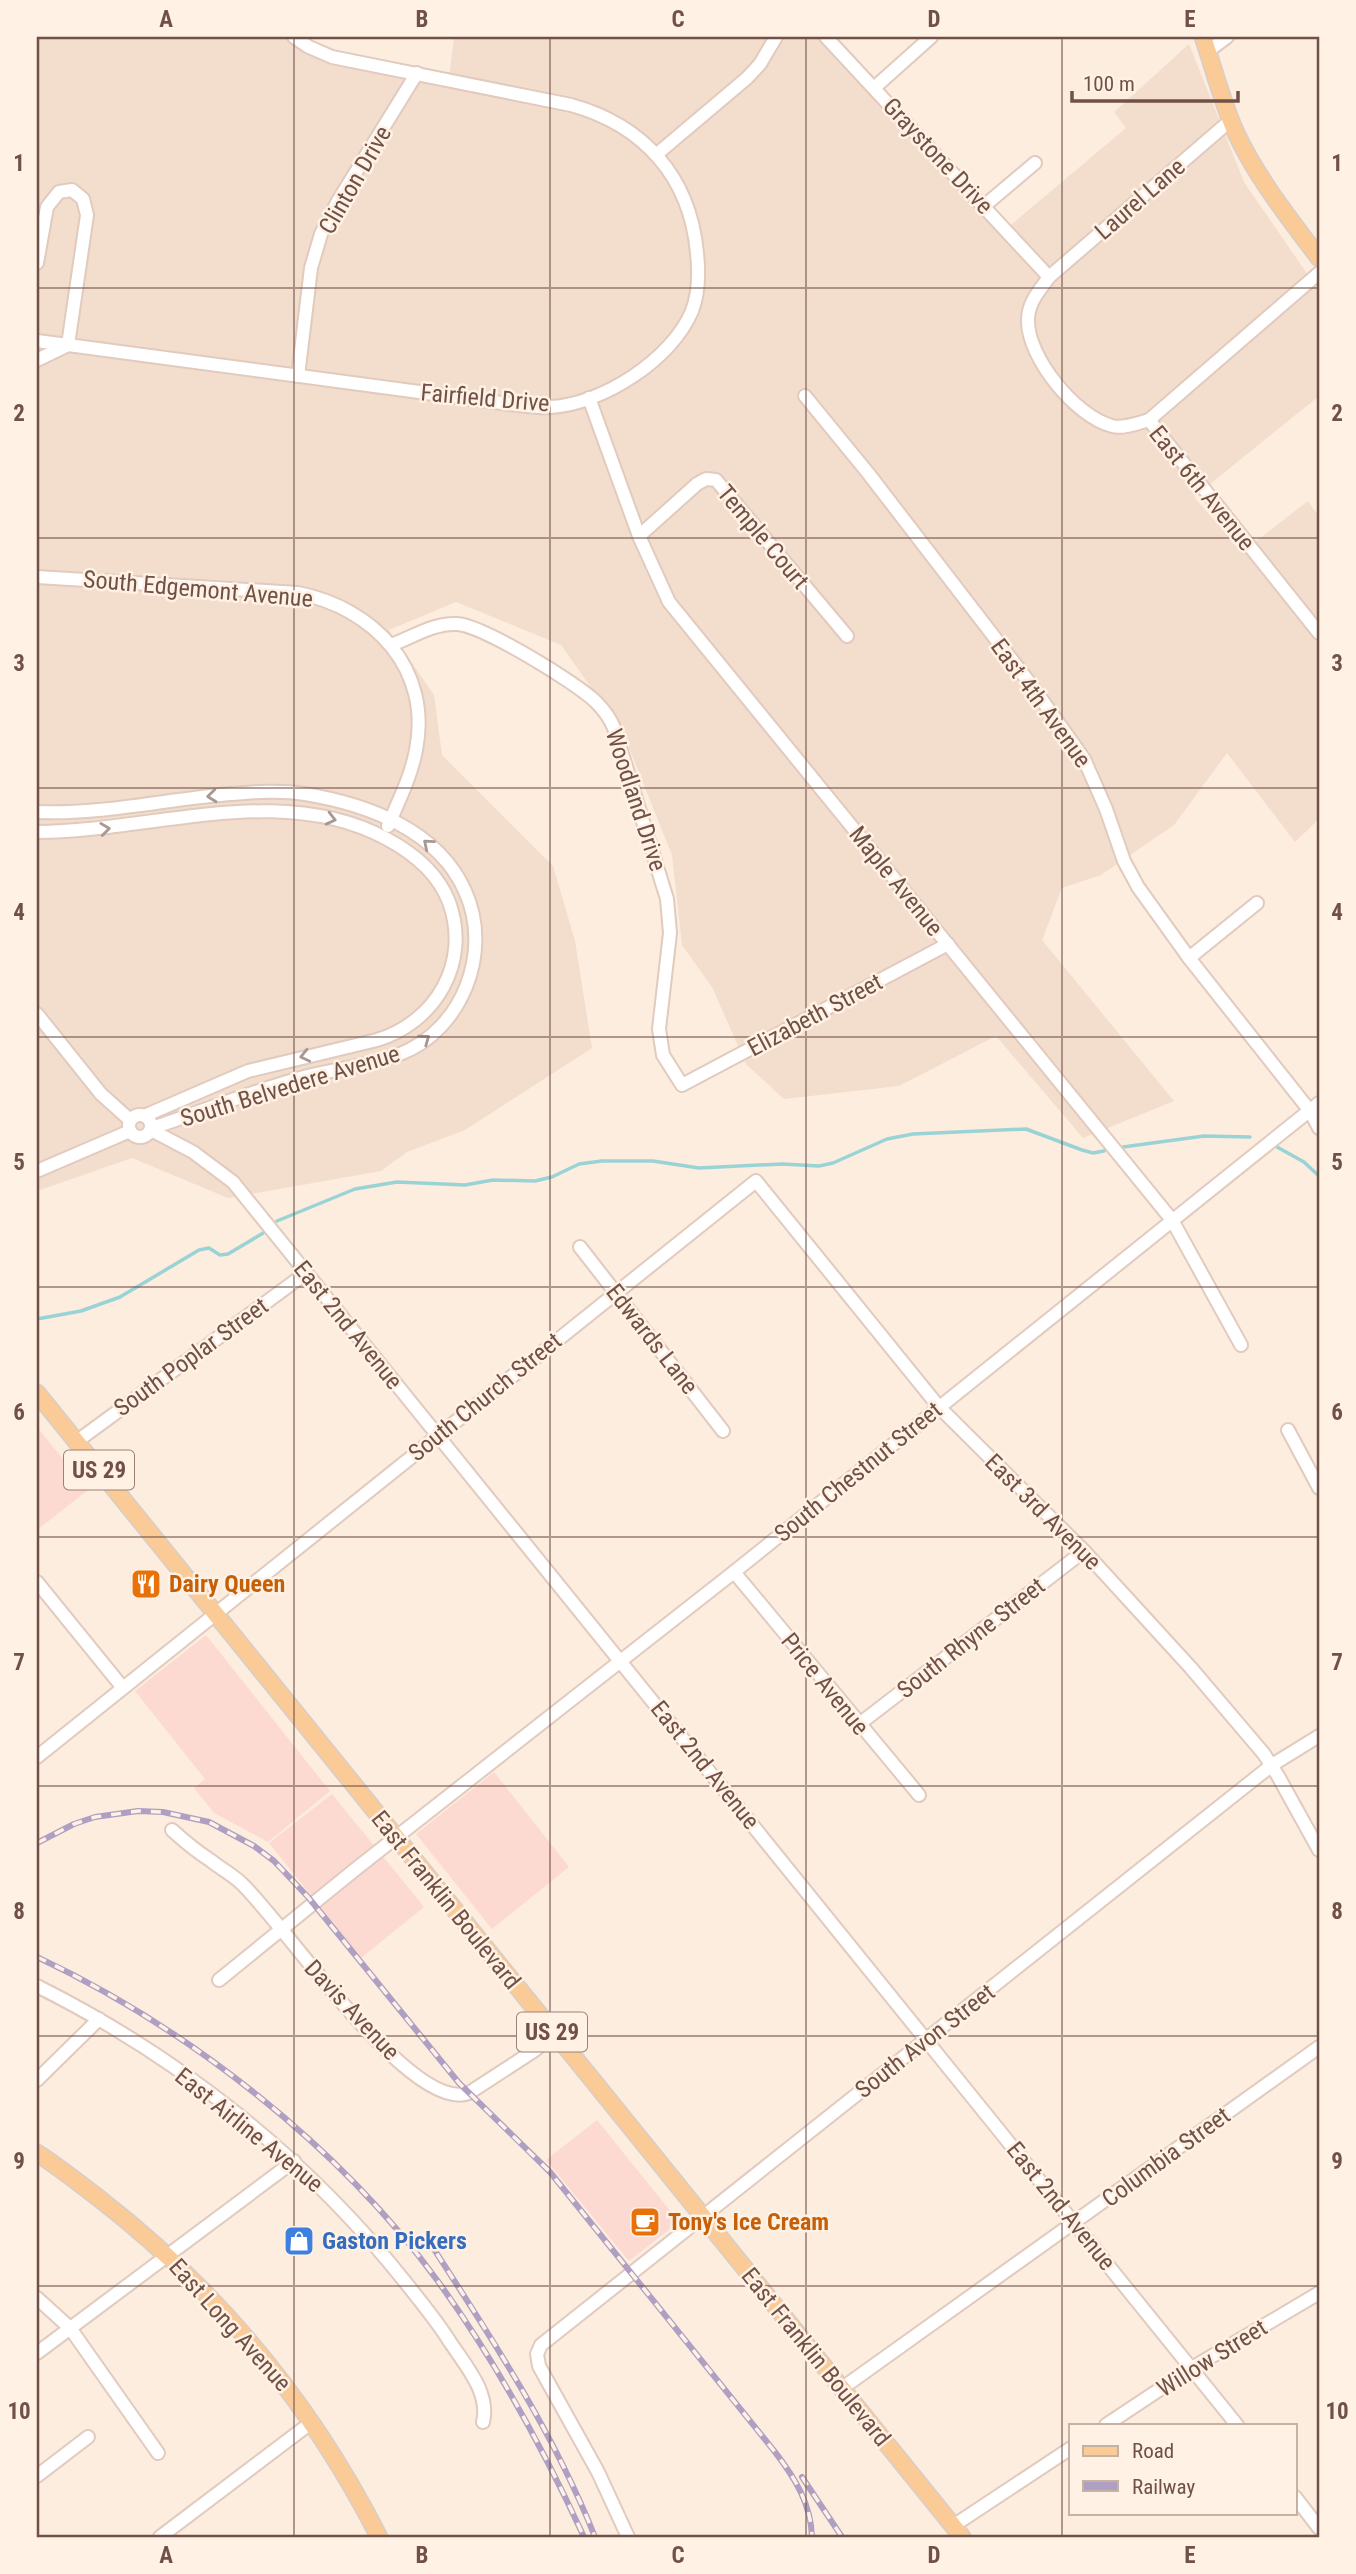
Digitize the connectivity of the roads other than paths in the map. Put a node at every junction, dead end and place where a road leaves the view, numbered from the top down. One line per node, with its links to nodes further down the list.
1 (294, 37): 7 (street, Fairfield Drive)
2 (776, 37): 10 (street)
3 (825, 37): 8 (street, Graystone Drive)
4 (931, 37): 8 (street)
5 (1227, 37): 6 (street)
6 (1206, 44): 9 (main road)
7 (417, 73): 10 (street, Fairfield Drive); 20 (street, Clinton Drive)
8 (874, 88): 12 (street, Graystone Drive)
9 (1231, 120): 13 (main road); 16 (street, Laurel Lane)
10 (657, 154): 22 (street, Fairfield Drive)
11 (1035, 163): 12 (street)
12 (984, 206): 16 (street, Graystone Drive)
13 (1319, 258)
14 (37, 263): 18 (street)
15 (1319, 273): 23 (street)
16 (1049, 277): 23 (street, East 6th Avenue)
17 (37, 341): 18 (street, Fairfield Drive)
18 (68, 345): 19 (street); 20 (street, Fairfield Drive)
19 (37, 360)
20 (298, 376): 22 (street, Fairfield Drive)
21 (805, 396): 35 (street, East 4th Avenue)
22 (589, 398): 24 (street, Maple Avenue)
23 (1149, 420): 26 (street, East 6th Avenue)
24 (639, 536): 27 (street, Temple Court); 34 (street, Maple Avenue)
25 (37, 577): 28 (street, South Edgemont Avenue)
26 (1319, 634)
27 (847, 636)
28 (391, 645): 30 (street, South Edgemont Avenue); 37 (street, Woodland Drive)
29 (37, 812): 30 (street, South Belvedere Avenue, one-way to 29)
30 (390, 820): 32 (street, South Edgemont Avenue); 42 (street, South Belvedere Avenue, one-way to 30)
31 (37, 832): 32 (street, South Belvedere Avenue, one-way to 32)
32 (384, 837): 39 (street, South Belvedere Avenue, one-way to 39)
33 (1257, 903): 35 (street)
34 (948, 944): 37 (street, Elizabeth Street); 45 (street, Maple Avenue)
35 (1189, 958): 38 (street, East 4th Avenue)
36 (37, 1014): 40 (street)
37 (682, 1084)
38 (1315, 1107): 41 (street, East 4th Avenue); 45 (street, South Chestnut Street)
39 (144, 1116): 40 (street); 42 (street)
40 (130, 1126): 42 (street); 43 (street)
41 (1319, 1128)
42 (151, 1129): 47 (street, East 2nd Avenue)
43 (37, 1171)
44 (756, 1181): 48 (street, South Church Street); 51 (street, East 3rd Avenue)
45 (1172, 1220): 49 (street, Maple Avenue); 51 (street, South Chestnut Street)
46 (580, 1247): 48 (street, Edwards Lane)
47 (306, 1273): 54 (street, East 2nd Avenue); 55 (street, South Poplar Street)
48 (616, 1292): 53 (street, Edwards Lane); 54 (street, South Church Street)
49 (1241, 1345)
50 (37, 1393): 55 (main road, East Franklin Boulevard / US 29)
51 (939, 1407): 57 (street, East 3rd Avenue); 58 (street, South Chestnut Street)
52 (1288, 1430): 56 (street)
53 (723, 1431)
54 (438, 1435): 60 (street, South Church Street); 61 (street, East 2nd Avenue)
55 (76, 1442): 60 (main road, East Franklin Boulevard / US 29)
56 (1319, 1488)
57 (1084, 1550): 63 (street, South Rhyne Street); 66 (street, East 3rd Avenue)
58 (733, 1572): 61 (street, South Chestnut Street); 63 (street, Price Avenue)
59 (37, 1581): 62 (street)
60 (215, 1615): 62 (street, South Church Street); 69 (main road, East Franklin Boulevard / US 29)
61 (620, 1660): 69 (street, South Chestnut Street); 76 (street, East 2nd Avenue)
62 (123, 1688): 65 (street, South Church Street)
63 (858, 1725): 67 (street, Price Avenue)
64 (1319, 1736): 66 (street, South Avon Street)
65 (40, 1750)
66 (1272, 1765): 70 (street, East 3rd Avenue); 76 (street, South Avon Street)
67 (919, 1795)
68 (172, 1830): 71 (street, Davis Avenue)
69 (395, 1838): 71 (street, South Chestnut Street); 75 (main road, East Franklin Boulevard / US 29)
70 (1319, 1850)
71 (279, 1930): 72 (street, South Chestnut Street); 75 (street, Davis Avenue)
72 (219, 1980)
73 (37, 1986): 74 (street, East Airline Avenue)
74 (99, 2019): 78 (street); 80 (street, East Airline Avenue)
75 (554, 2034): 81 (main road, East Franklin Boulevard / US 29)
76 (928, 2040): 81 (street, South Avon Street); 82 (street, East 2nd Avenue)
77 (1319, 2047): 82 (street, Columbia Street)
78 (37, 2080)
79 (37, 2153): 83 (main road, East Long Avenue)
80 (294, 2161): 83 (street); 91 (street, East Airline Avenue)
81 (702, 2217): 89 (main road, East Franklin Boulevard / US 29); 103 (street, South Avon Street)
82 (1074, 2223): 88 (street, East 2nd Avenue); 89 (street, Columbia Street)
83 (168, 2255): 86 (street); 90 (main road, East Long Avenue)
84 (1319, 2293): 88 (street, Willow Street)
85 (37, 2298): 86 (street)
86 (70, 2328): 87 (street); 96 (street)
87 (37, 2353)
88 (1192, 2368): 92 (street, Willow Street); 93 (street, East 2nd Avenue)
89 (841, 2389): 100 (main road, East Franklin Boulevard / US 29)
90 (313, 2422): 101 (street); 102 (main road, East Long Avenue)
91 (483, 2422)
92 (1108, 2424)
93 (1236, 2424)
94 (88, 2437): 97 (street)
95 (1069, 2449): 100 (street)
96 (158, 2453)
97 (37, 2476)
98 (1296, 2498): 99 (street)
99 (1319, 2528)
100 (957, 2532)
101 (160, 2537)
102 (379, 2537)
103 (628, 2537)

